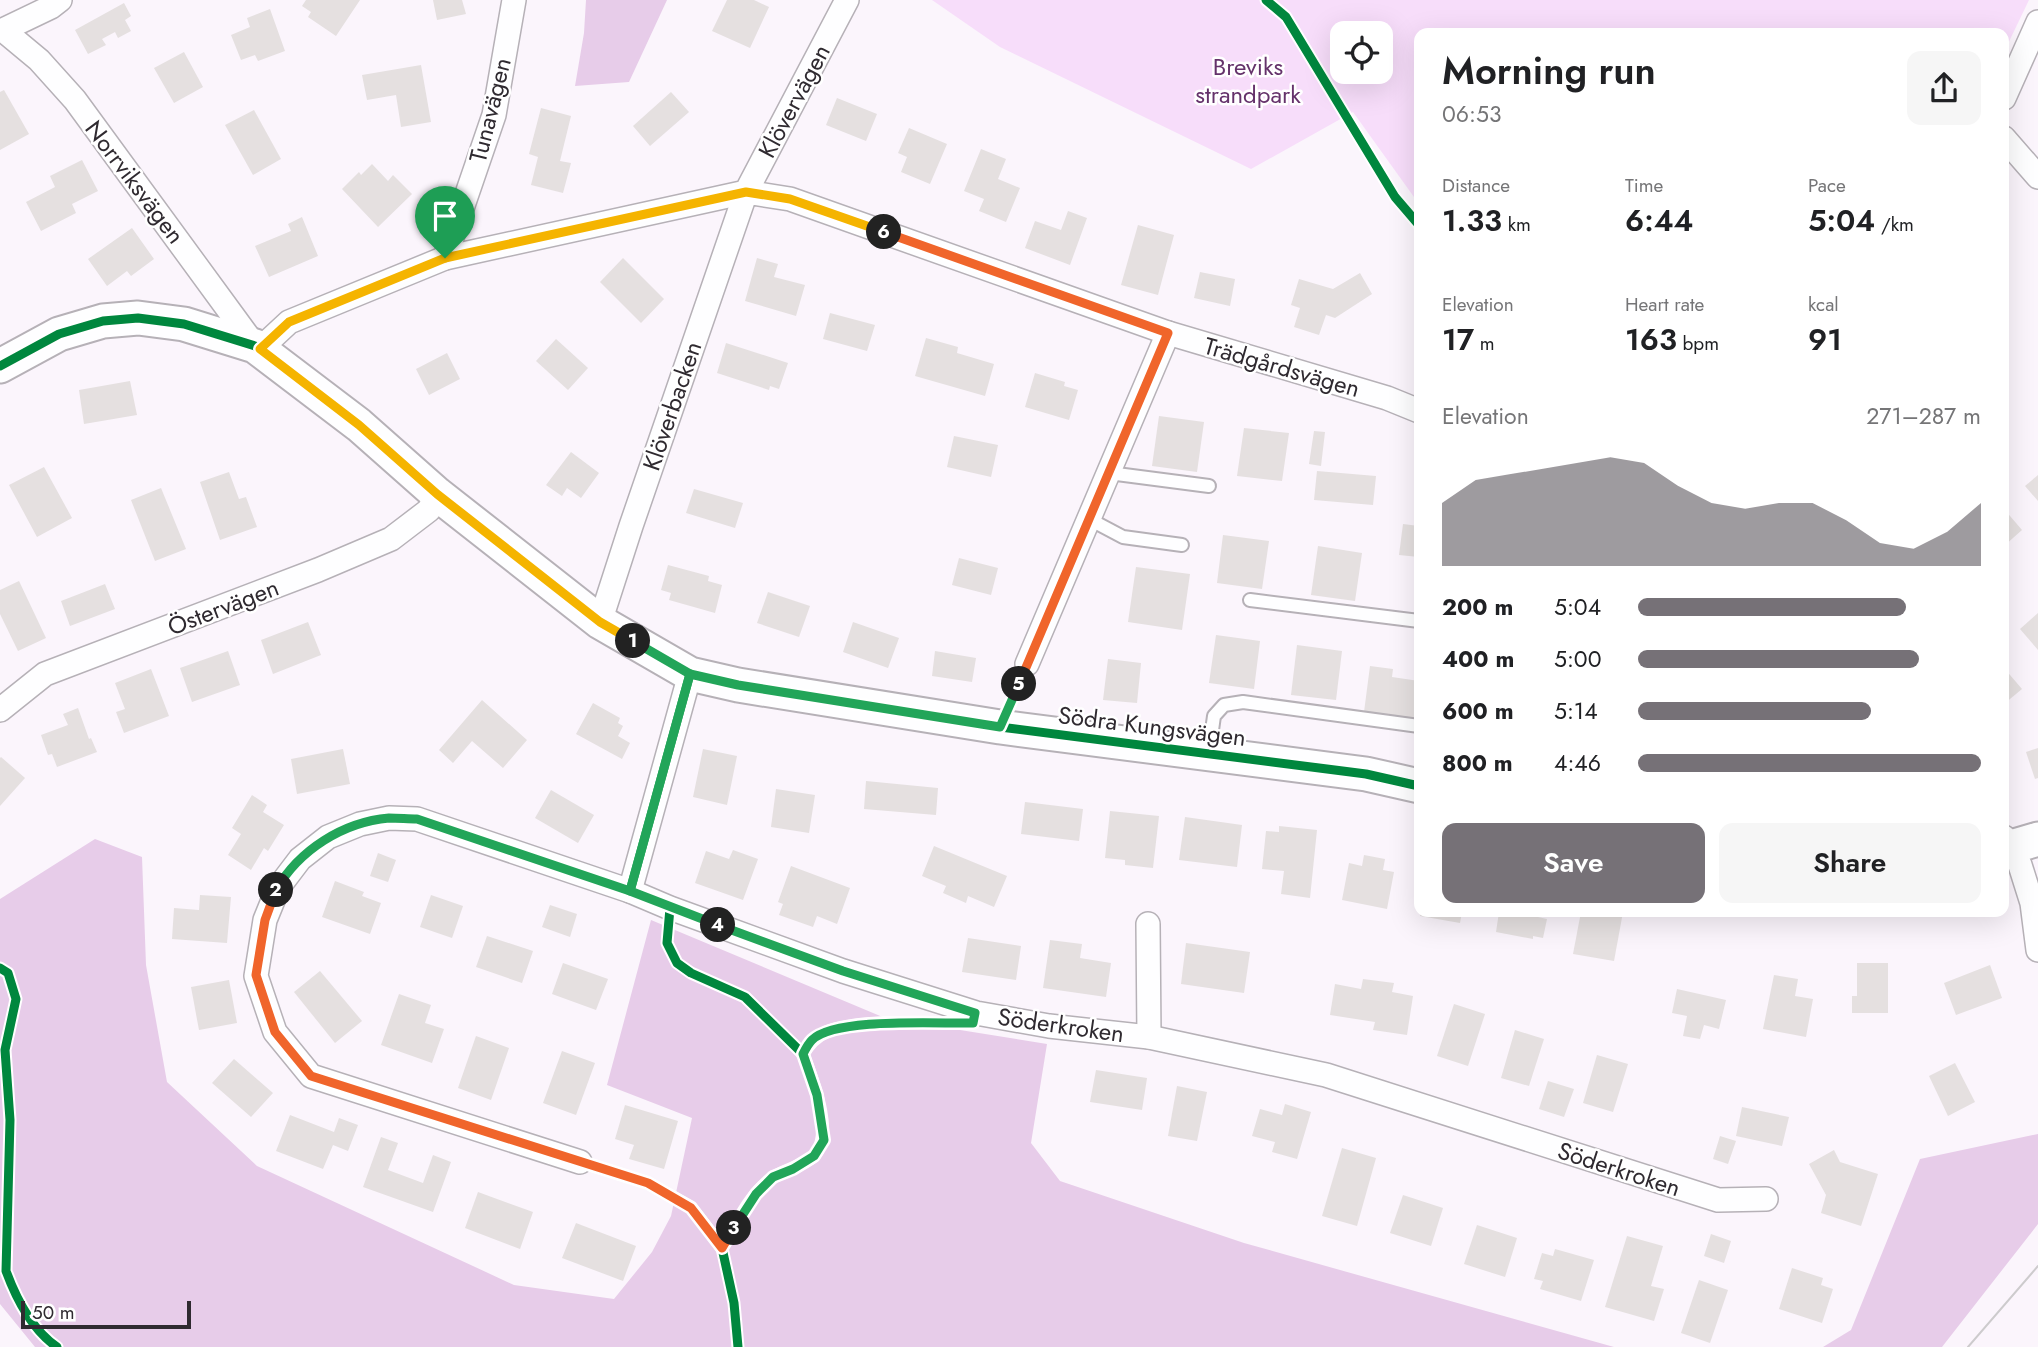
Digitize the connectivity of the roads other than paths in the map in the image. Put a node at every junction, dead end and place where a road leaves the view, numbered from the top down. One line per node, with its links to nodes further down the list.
1 (60, 0): 5 (street, Norrviksvägen)
2 (513, 0): 10 (street, Tunavägen)
3 (847, 0): 9 (street, Klövervägen)
4 (2038, 22): 6 (street)
5 (1, 31): 12 (street, Norrviksvägen)
6 (2009, 87)
7 (2009, 144): 8 (street)
8 (2038, 177)
9 (746, 192): 10 (street); 11 (street, Trädgårdsvägen); 22 (street, Klöverbacken)
10 (445, 258): 12 (street)
11 (1168, 333): 14 (street, Trädgårdsvägen); 15 (street)
12 (257, 347): 13 (street, Södra Kungsvägen); 17 (street, Södra Kungsvägen)
13 (0, 366)
14 (1414, 409)
15 (1109, 472): 16 (lane); 18 (street)
16 (1209, 486)
17 (437, 494): 22 (street, Södra Kungsvägen); 25 (street, Östervägen)
18 (1089, 519): 19 (lane); 23 (street)
19 (1182, 545)
20 (1251, 600): 21 (lane)
21 (1414, 620)
22 (600, 622): 24 (street, Södra Kungsvägen)
23 (1027, 664)
24 (690, 674): 27 (street, Södra Kungsvägen); 30 (street)
25 (0, 710)
26 (1414, 725): 27 (lane)
27 (1209, 752): 28 (street, Södra Kungsvägen)
28 (1414, 785)
29 (2014, 843): 32 (street)
30 (630, 891): 33 (street, Söderkroken); 34 (street, Söderkroken)
31 (1148, 924): 33 (street, Söderkroken)
32 (2038, 950)
33 (1149, 1037): 35 (street, Söderkroken)
34 (580, 1162)
35 (1766, 1199)

